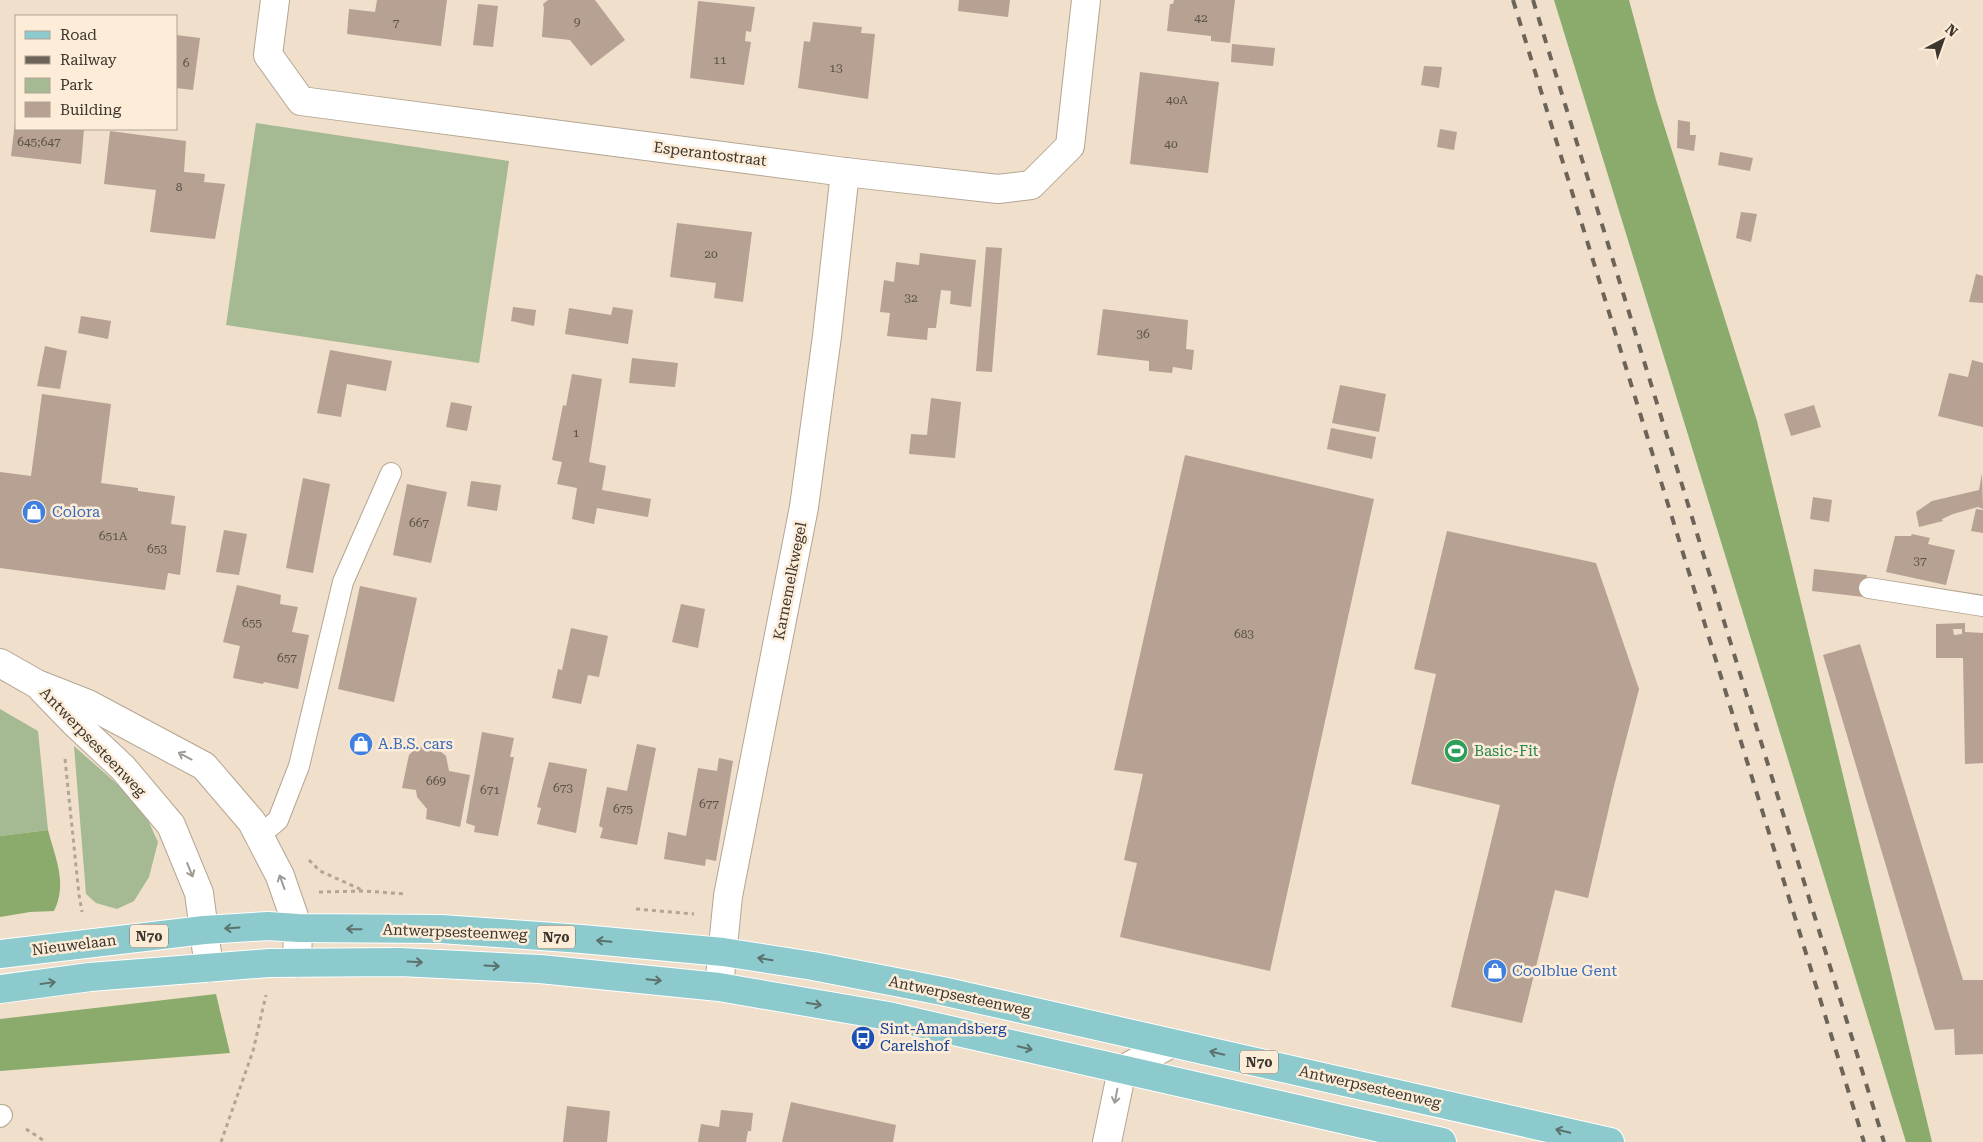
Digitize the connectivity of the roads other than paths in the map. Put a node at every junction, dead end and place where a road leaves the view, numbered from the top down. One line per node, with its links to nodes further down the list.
1 (275, 0): 3 (street, Esperantostraat)
2 (1086, 0): 3 (street, Esperantostraat)
3 (845, 172): 12 (street, Karnemelkwegel)
4 (391, 473): 9 (lane)
5 (1869, 588): 6 (lane)
6 (1983, 606)
7 (0, 663): 8 (street, Antwerpsesteenweg)
8 (37, 684): 9 (street, Antwerpsesteenweg, one-way to 8); 11 (street, Antwerpsesteenweg, one-way to 11)
9 (259, 836): 10 (street, Antwerpsesteenweg, one-way to 9)
10 (298, 928): 11 (main road, Nieuwelaan / N70, one-way to 11); 12 (main road, Antwerpsesteenweg / N70, one-way to 10); 14 (street, Antwerpsesteenweg)
11 (204, 930): 13 (main road, Nieuwelaan / N70); 15 (street, Antwerpsesteenweg)
12 (723, 952): 16 (street, Karnemelkwegel); 18 (main road, Antwerpsesteenweg / N70, one-way to 12)
13 (0, 954)
14 (297, 963): 15 (main road, N70); 16 (main road, N70, one-way to 16)
15 (209, 968): 17 (main road, N70, one-way to 15)
16 (719, 987): 19 (main road, N70, one-way to 19)
17 (0, 989)
18 (1172, 1043): 19 (street); 22 (main road, Antwerpsesteenweg / N70, one-way to 18)
19 (1122, 1070): 20 (street, one-way to 20); 21 (main road, N70)
20 (1107, 1142)
21 (1442, 1142)
22 (1610, 1142)

